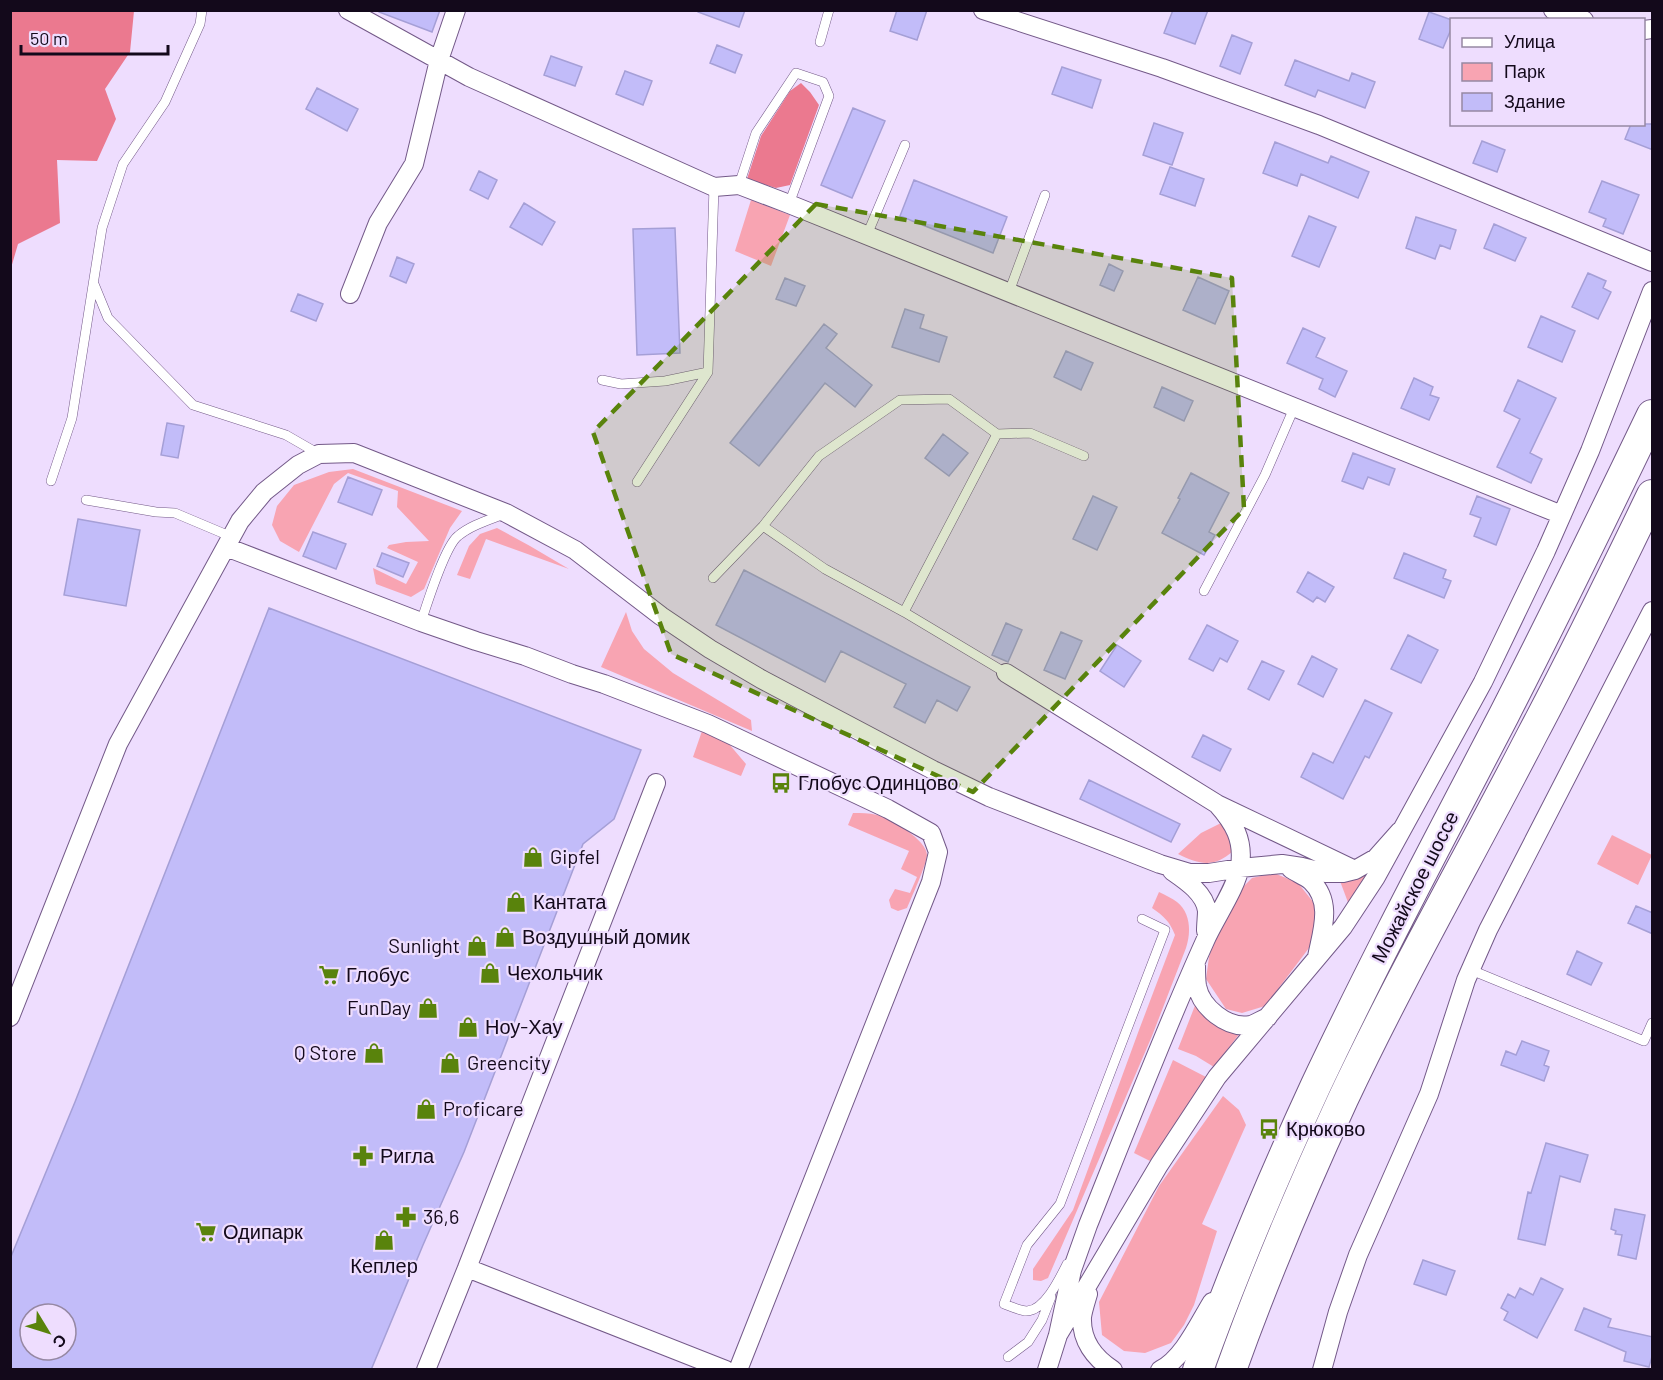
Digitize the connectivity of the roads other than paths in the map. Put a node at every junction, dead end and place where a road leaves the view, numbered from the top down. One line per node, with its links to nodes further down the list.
1 (202, 10): 17 (lane)
2 (348, 10): 9 (street)
3 (456, 10): 9 (street)
4 (829, 10): 8 (lane)
5 (983, 10): 16 (street)
6 (1553, 10): 7 (street)
7 (1578, 18)
8 (820, 42)
9 (439, 60): 12 (street); 20 (street)
10 (905, 145): 15 (lane)
11 (739, 185): 12 (street); 14 (street); 14 (lane)
12 (714, 187): 21 (lane)
13 (1045, 195): 19 (lane)
14 (789, 204): 15 (street)
15 (867, 235): 19 (street)
16 (1653, 262)
17 (93, 283): 26 (lane); 28 (lane)
18 (1653, 291): 33 (street)
19 (1009, 292): 23 (street)
20 (350, 294)
21 (708, 372): 22 (lane); 29 (lane)
22 (602, 380)
23 (1294, 408): 33 (street); 37 (lane)
24 (1653, 415): 58 (main road, Можайское шоссе)
25 (997, 434): 27 (lane); 34 (lane); 39 (lane)
26 (319, 454): 32 (street); 35 (street)
27 (1084, 456)
28 (51, 481)
29 (637, 482)
30 (1653, 495): 64 (main road, Можайское шоссе)
31 (86, 500): 35 (lane)
32 (506, 513): 40 (lane); 45 (street)
33 (1562, 515): 44 (street)
34 (764, 526): 36 (lane); 39 (lane)
35 (229, 542): 40 (street); 55 (street)
36 (713, 578)
37 (1204, 591)
38 (1653, 610): 53 (street)
39 (904, 612): 41 (lane)
40 (421, 622): 67 (street)
41 (1006, 673): 43 (street)
42 (656, 783): 59 (street)
43 (1217, 804): 47 (street); 48 (street)
44 (1400, 831): 48 (street); 52 (street)
45 (1160, 864): 47 (street); 50 (street)
46 (1282, 864): 47 (street); 48 (street); 52 (street)
47 (1240, 868): 50 (street)
48 (1355, 870)
49 (1142, 919): 61 (lane)
50 (1205, 939): 51 (street)
51 (1196, 962): 54 (street); 57 (street)
52 (1316, 962): 54 (street)
53 (1471, 970): 56 (lane); 72 (street)
54 (1269, 1016): 60 (street)
55 (10, 1017)
56 (1653, 1023)
57 (1088, 1225): 61 (lane); 62 (street)
58 (1243, 1252): 70 (street); 71 (main road, Можайское шоссе)
59 (467, 1268): 65 (street); 66 (street)
60 (1092, 1276): 62 (street); 69 (street)
61 (1054, 1289): 63 (lane)
62 (1058, 1335): 68 (street)
63 (1008, 1357)
64 (1234, 1365)
65 (426, 1370)
66 (726, 1370)
67 (738, 1370)
68 (1047, 1370)
69 (1113, 1370)
70 (1160, 1370)
71 (1198, 1370)
72 (1322, 1370)

